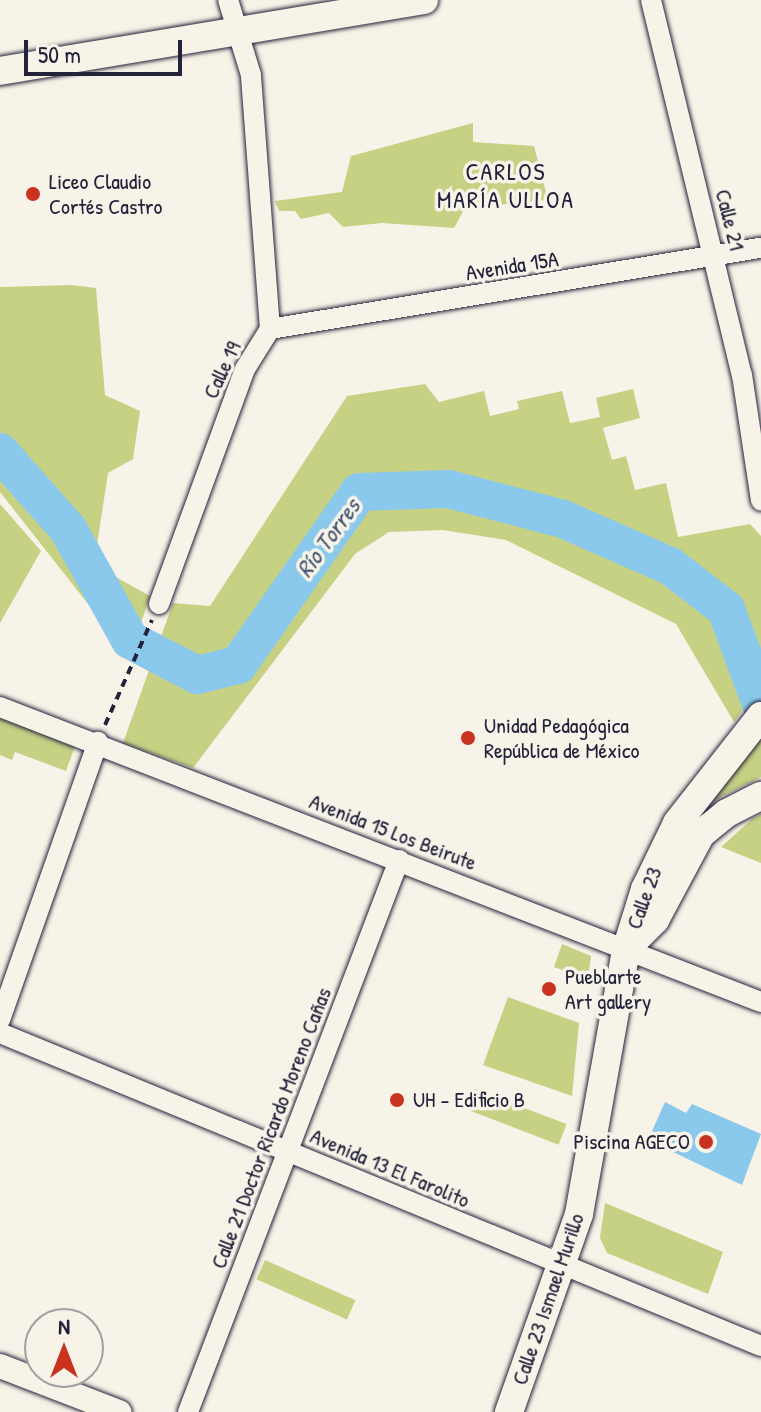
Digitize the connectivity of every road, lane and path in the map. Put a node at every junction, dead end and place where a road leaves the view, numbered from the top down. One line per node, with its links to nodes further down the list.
1 (228, 0): 4 (street, Calle 19)
2 (424, 0): 4 (main road)
3 (651, 0): 7 (street, Calle 21)
4 (236, 31): 5 (main road); 8 (street, Calle 19)
5 (0, 71)
6 (761, 248): 7 (street, Avenida 15A)
7 (714, 257): 8 (street, Avenida 15A); 9 (street, Calle 21)
8 (270, 329): 10 (street, Calle 19)
9 (761, 501)
10 (159, 604): 13 (path)
11 (4, 707): 13 (street, Avenida 15 Los Beirute)
12 (761, 716): 16 (main road, Calle 23)
13 (98, 742): 15 (street, Avenida 15 Los Beirute); 18 (street)
14 (761, 796): 16 (main road, Calle 23)
15 (399, 860): 16 (street, Avenida 15 Los Beirute); 20 (street, Calle 21 Doctor Ricardo Moreno Cañas)
16 (626, 950): 17 (street, Avenida 15 Los Beirute); 21 (main road, Calle 23 Ismael Murillo)
17 (761, 1002)
18 (0, 1020)
19 (0, 1033): 20 (street, Avenida 13 El Farolito)
20 (289, 1151): 21 (street, Avenida 13 El Farolito); 25 (street, Calle 21 Doctor Ricardo Moreno Cañas)
21 (563, 1267): 22 (street, Avenida 13 El Farolito); 26 (main road, Calle 23 Ismael Murillo)
22 (761, 1346)
23 (0, 1366): 24 (street)
24 (119, 1412)
25 (188, 1412)
26 (509, 1412)

